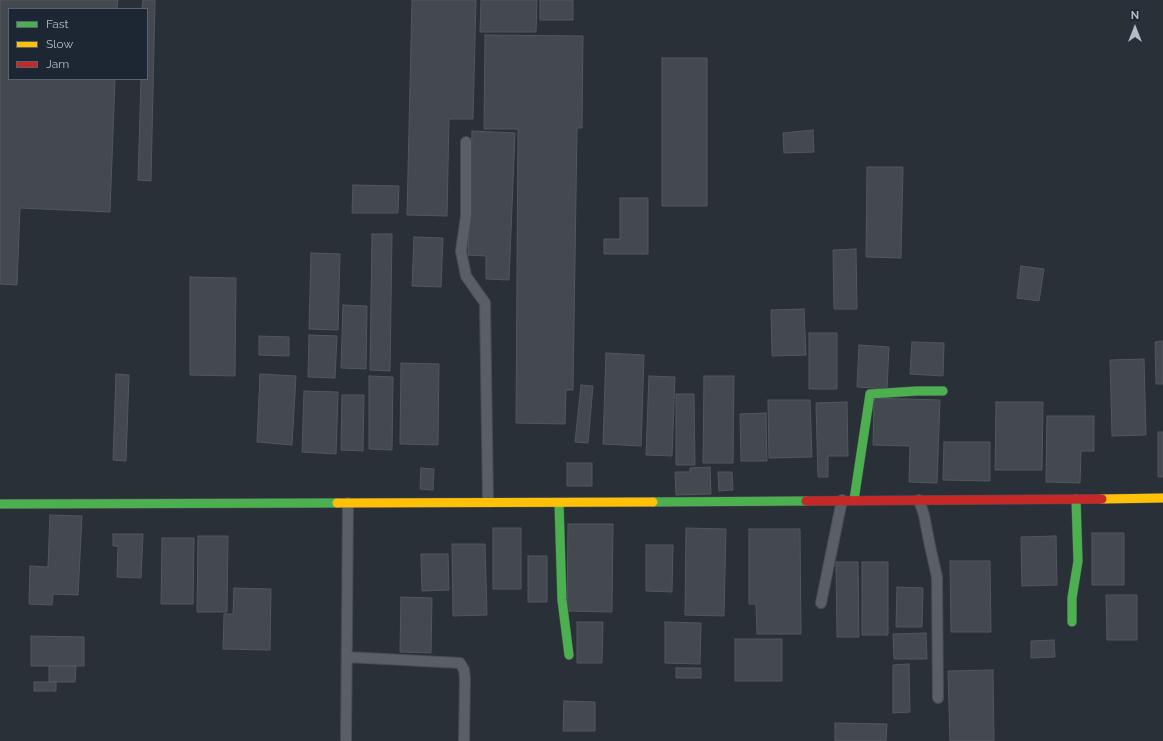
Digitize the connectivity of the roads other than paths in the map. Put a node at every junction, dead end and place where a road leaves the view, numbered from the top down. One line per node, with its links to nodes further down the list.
1 (466, 142): 9 (lane)
2 (943, 391): 6 (street)
3 (1163, 498): 4 (street)
4 (1076, 499): 7 (street); 13 (street)
5 (842, 500): 6 (street); 10 (street); 12 (lane)
6 (854, 500): 7 (street)
7 (920, 500): 16 (lane)
8 (348, 502): 9 (street); 11 (street); 15 (lane)
9 (488, 502): 10 (street)
10 (559, 503): 14 (street)
11 (0, 504)
12 (822, 603)
13 (1072, 622)
14 (569, 655)
15 (347, 656): 17 (lane); 18 (lane)
16 (938, 698)
17 (346, 741)
18 (464, 741)

